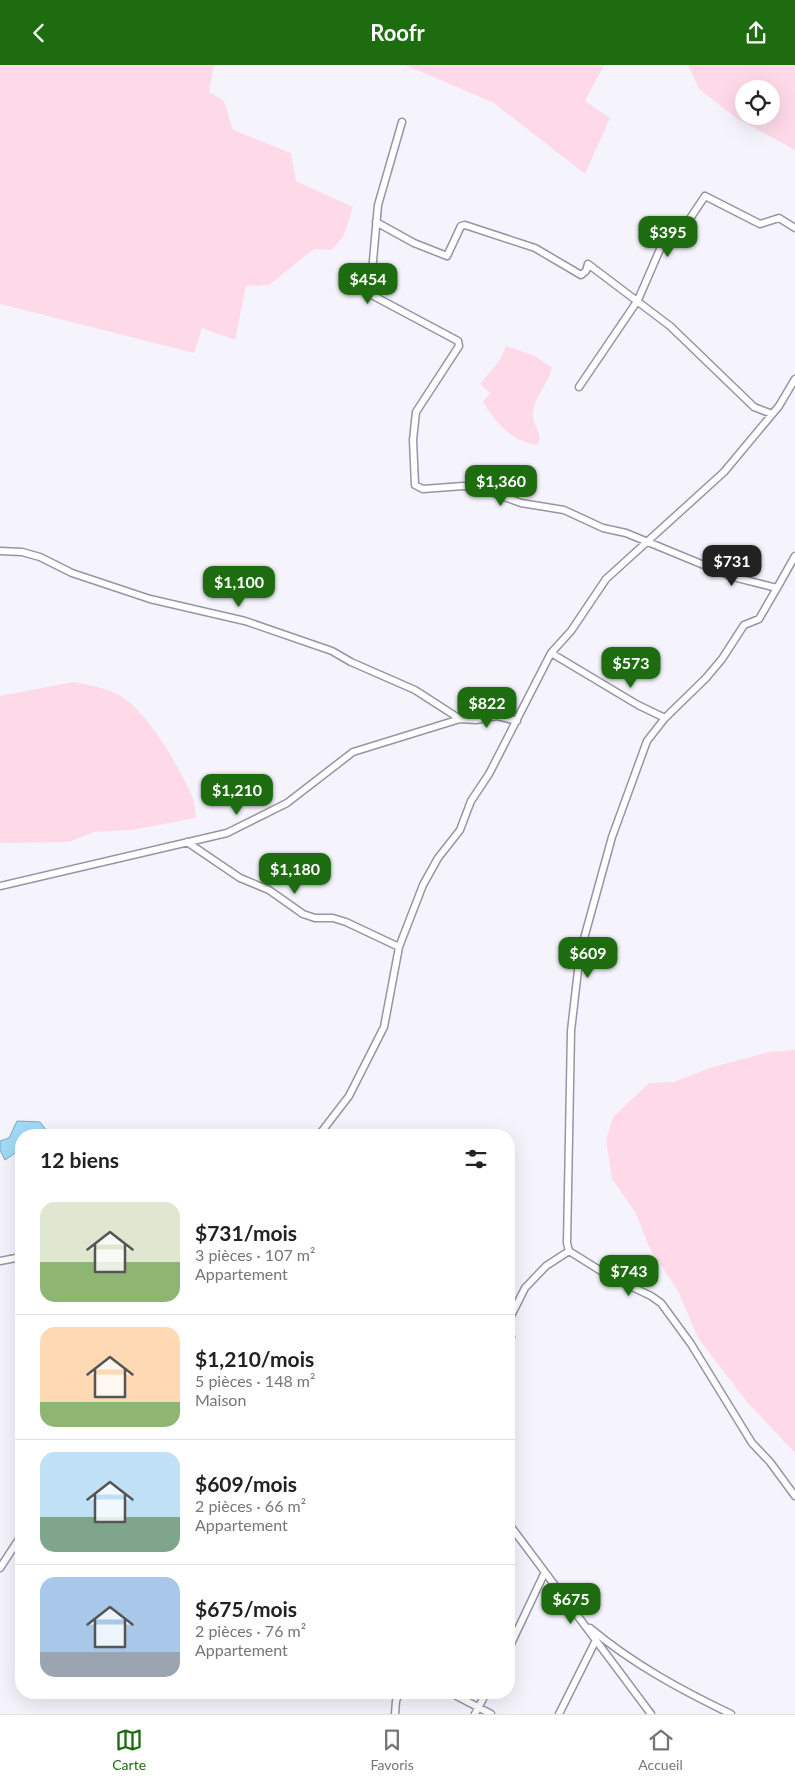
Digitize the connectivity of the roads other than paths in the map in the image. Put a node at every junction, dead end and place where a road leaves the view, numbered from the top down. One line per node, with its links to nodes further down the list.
1 (402, 122): 2 (street)
2 (376, 222): 4 (street); 8 (street)
3 (795, 228): 4 (street)
4 (638, 300): 6 (street); 7 (street)
5 (795, 379): 7 (street)
6 (579, 387)
7 (772, 414): 8 (street)
8 (648, 543): 11 (street); 12 (street)
9 (0, 551): 14 (street)
10 (795, 556): 11 (street)
11 (777, 588): 13 (street)
12 (551, 653): 13 (street); 15 (street)
13 (665, 718): 20 (street)
14 (460, 719): 15 (street); 16 (street)
15 (517, 721): 18 (street)
16 (188, 843): 17 (street); 18 (street)
17 (0, 886)
18 (399, 947): 19 (street)
19 (324, 1129)
20 (568, 1251): 23 (street); 24 (street)
21 (15, 1258): 22 (street)
22 (0, 1261)
23 (515, 1308)
24 (795, 1496)
25 (515, 1533): 28 (street)
26 (15, 1545): 27 (street)
27 (0, 1568)
28 (544, 1574): 29 (street); 30 (street)
29 (581, 1621): 31 (street); 40 (street)
30 (515, 1635)
31 (596, 1640): 36 (street); 39 (street)
32 (397, 1699): 37 (street)
33 (460, 1699): 35 (street)
34 (483, 1699): 35 (street)
35 (477, 1711): 38 (street)
36 (648, 1713)
37 (395, 1714)
38 (492, 1714)
39 (559, 1714)
40 (731, 1714)

